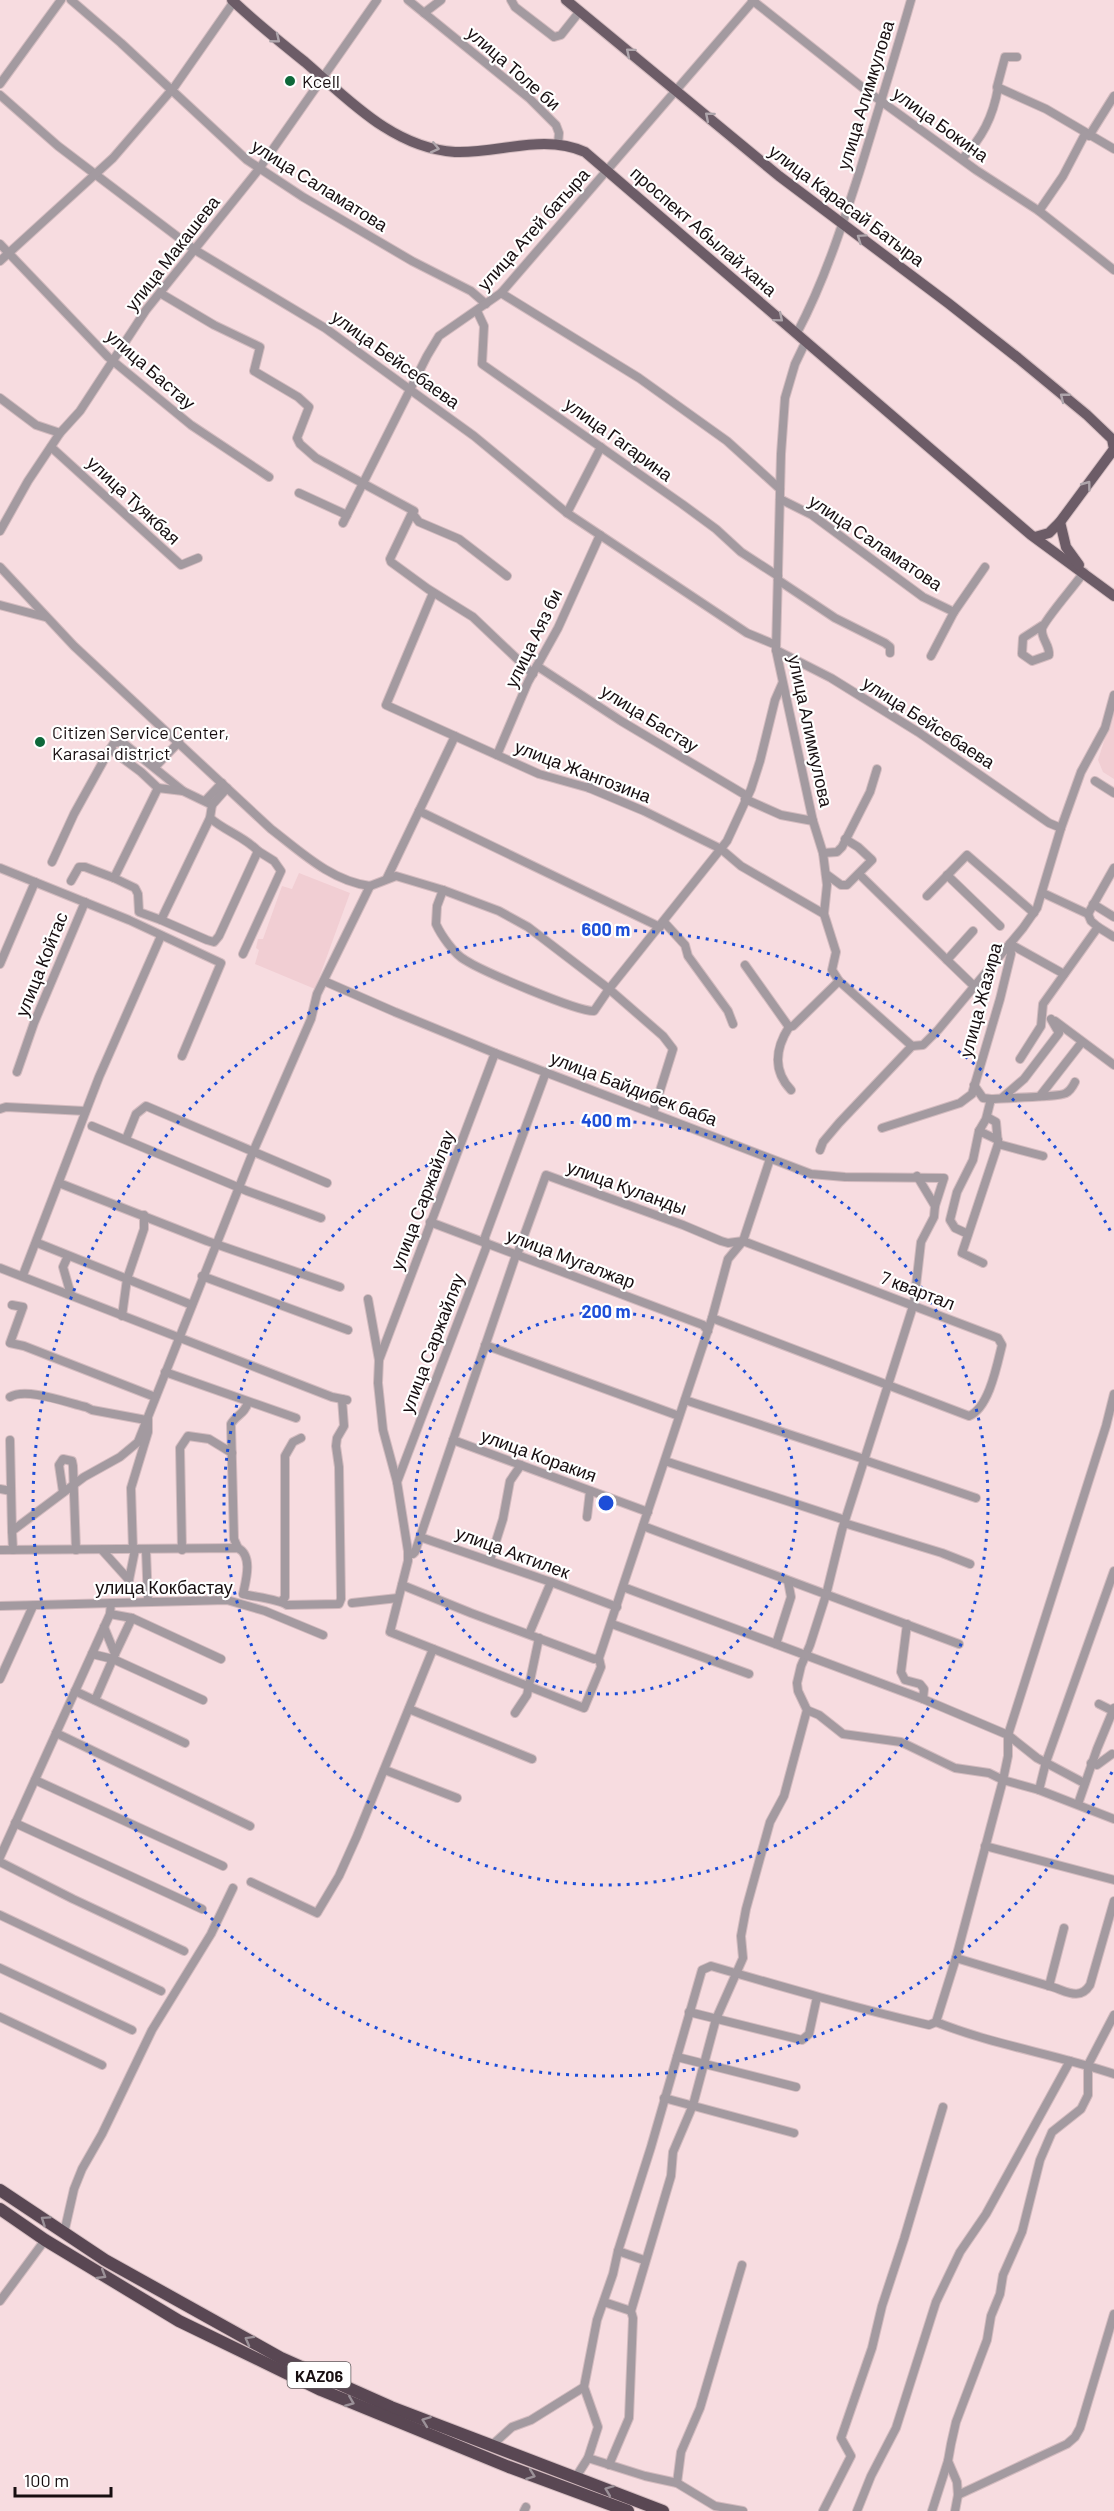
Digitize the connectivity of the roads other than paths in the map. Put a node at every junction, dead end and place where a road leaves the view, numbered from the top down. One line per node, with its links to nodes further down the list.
1 (61, 0): 15 (street)
2 (71, 0): 17 (street, улица Саламатова)
3 (233, 0): 14 (main road, проспект Абылай хана, one-way to 14); 17 (street)
4 (377, 0): 14 (street, улица Макашева)
5 (408, 0): 12 (street, улица Толе би)
6 (441, 0): 12 (street)
7 (510, 0): 11 (street)
8 (566, 0): 11 (main road, улица Карасай Батыра)
9 (753, 0): 18 (street, улица Атей батыра); 21 (street, улица Бокина)
10 (911, 0): 21 (street, улица Алимкулова)
11 (580, 11): 18 (main road, улица Карасай Батыра, one-way to 11)
12 (424, 13): 23 (street, улица Толе би)
13 (1017, 57): 16 (street)
14 (323, 78): 23 (main road, проспект Абылай хана, one-way to 23); 26 (street, улица Макашева)
15 (0, 84)
16 (998, 88): 22 (street); 25 (street)
17 (172, 90): 26 (street, улица Саламатова); 28 (street)
18 (675, 90): 27 (street, улица Атей батыра); 30 (main road, улица Карасай Батыра, one-way to 18)
19 (0, 95): 28 (street, улица Бейсебаева)
20 (1114, 96): 22 (street)
21 (882, 101): 25 (street, улица Бокина); 30 (street, улица Алимкулова)
22 (1087, 135): 24 (street); 29 (street)
23 (558, 144): 27 (main road, проспект Абылай хана)
24 (1114, 149)
25 (962, 159): 29 (street, улица Бокина)
26 (259, 168): 32 (street, улица Макашева); 38 (street, улица Саламатова)
27 (608, 170): 37 (street, улица Атей батыра); 40 (main road, проспект Абылай хана, one-way to 40)
28 (97, 174): 32 (street, улица Бейсебаева); 33 (street)
29 (1039, 211): 35 (street, улица Бокина)
30 (842, 225): 40 (street, улица Алимкулова); 45 (main road, улица Карасай Батыра, one-way to 30)
31 (0, 244): 33 (street, улица Бастау)
32 (195, 250): 36 (street, улица Макашева); 42 (street, улица Бейсебаева)
33 (9, 252): 34 (street); 41 (street, улица Бастау)
34 (0, 261)
35 (1114, 270)
36 (160, 293): 41 (street, улица Макашева); 50 (street)
37 (501, 293): 38 (street, улица Атей батыра); 52 (street, улица Саламатова)
38 (486, 304): 39 (street, улица Атей батыра)
39 (477, 311): 42 (street, улица Атей батыра); 47 (street, улица Гагарина)
40 (801, 337): 52 (street, улица Алимкулова); 58 (main road, проспект Абылай хана)
41 (112, 360): 44 (street, улица Макашева); 49 (street, улица Бастау)
42 (410, 390): 50 (street, улица Атей батыра); 54 (street, улица Бейсебаева)
43 (0, 398): 44 (street)
44 (60, 433): 46 (street, улица Макашева)
45 (1111, 436): 48 (main road)
46 (51, 447): 56 (street, улица Макашева); 59 (street, улица Туякбая)
47 (601, 447): 54 (street); 64 (street, улица Гагарина)
48 (1114, 448): 55 (main road, one-way to 48)
49 (269, 477)
50 (362, 483): 51 (street, улица Атей батыра); 53 (street)
51 (299, 493)
52 (780, 494): 64 (street, улица Алимкулова); 68 (street, улица Саламатова)
53 (412, 513): 63 (street); 65 (street, улица Бастау)
54 (567, 513): 57 (street, улица Бейсебаева)
55 (1060, 522): 58 (main road); 62 (main road)
56 (0, 531)
57 (600, 536): 71 (street, улица Бейсебаева); 74 (street, улица Аяз би)
58 (1035, 537): 62 (main road, проспект Абылай хана)
59 (198, 558)
60 (0, 567): 69 (street)
61 (985, 567): 68 (street)
62 (1085, 573): 66 (main road, проспект Абылай хана); 70 (street)
63 (507, 576)
64 (778, 578): 71 (street, улица Алимкулова); 72 (street, улица Гагарина)
65 (433, 592): 74 (street, улица Бастау); 77 (street, улица Жангозина)
66 (1114, 596)
67 (0, 605): 69 (street)
68 (954, 612): 73 (street)
69 (45, 617): 78 (street)
70 (1043, 625): 70 (street)
71 (776, 647): 75 (street, улица Алимкулова); 95 (street, улица Бейсебаева)
72 (890, 653)
73 (931, 656)
74 (535, 670): 80 (street, улица Аяз би); 90 (street, улица Бастау)
75 (782, 684): 90 (street); 94 (street, улица Алимкулова)
76 (1114, 695): 95 (street, улица Жазира)
77 (455, 736): 80 (street, улица Жангозина); 92 (street)
78 (179, 742): 81 (street); 85 (street)
79 (110, 750): 81 (street); 86 (street); 100 (street)
80 (497, 755): 87 (street, улица Жангозина)
81 (155, 767): 88 (street)
82 (877, 769): 96 (street)
83 (594, 777): 87 (street)
84 (1095, 782): 89 (street)
85 (225, 786): 91 (street); 110 (street)
86 (158, 788): 88 (street); 106 (street)
87 (589, 788): 97 (street, улица Жангозина)
88 (183, 791): 91 (street)
89 (1114, 793)
90 (746, 797): 94 (street, улица Бастау); 97 (street)
91 (209, 803): 93 (street)
92 (419, 812): 107 (street); 121 (street)
93 (210, 818): 98 (street); 120 (street)
94 (813, 821): 99 (street, улица Алимкулова)
95 (1061, 828): 112 (street, улица Жазира)
96 (845, 839): 99 (street); 104 (street)
97 (721, 849): 117 (street, улица Жангозина); 121 (street)
98 (258, 851): 120 (street); 128 (street)
99 (823, 853): 103 (street, улица Алимкулова)
100 (52, 862)
101 (0, 868): 109 (street)
102 (1113, 872): 115 (street)
103 (826, 874): 104 (street); 117 (street, улица Алимкулова)
104 (859, 874): 129 (street)
105 (947, 876): 113 (street); 116 (street); 122 (street)
106 (114, 878): 108 (street); 120 (street)
107 (387, 878): 110 (street); 111 (street)
108 (71, 881)
109 (34, 882): 114 (street); 130 (street)
110 (370, 886): 133 (street)
111 (442, 890): 136 (street); 136 (street)
112 (1043, 893): 116 (street, улица Жазира); 118 (street)
113 (927, 896)
114 (85, 903): 125 (street); 147 (street, улица Койтас)
115 (1093, 904): 118 (street); 119 (street)
116 (1034, 913): 127 (street, улица Жазира)
117 (824, 914): 134 (street, улица Алимкулова)
118 (1088, 914): 123 (street)
119 (1114, 917)
120 (161, 920)
121 (662, 924): 136 (street); 139 (street)
122 (1000, 926)
123 (1098, 927): 126 (street); 132 (street)
124 (974, 930): 129 (street)
125 (161, 936): 144 (street); 157 (street)
126 (1114, 937)
127 (1010, 944): 132 (street); 135 (street); 151 (street, улица Жазира)
128 (243, 954)
129 (947, 960): 135 (street)
130 (0, 964)
131 (745, 965): 140 (street)
132 (1064, 974): 137 (street)
133 (324, 981): 143 (street, улица Байдибек баба); 166 (street)
134 (839, 981): 140 (street); 142 (street)
135 (975, 987): 142 (street)
136 (609, 989): 158 (street)
137 (1042, 1008): 138 (street); 145 (street)
138 (1051, 1019): 141 (street); 149 (street)
139 (733, 1024)
140 (789, 1027): 152 (street)
141 (1082, 1042): 146 (street); 153 (street)
142 (912, 1046): 165 (street)
143 (495, 1053): 148 (street, улица Байдибек баба); 176 (street, улица Саржайлау)
144 (182, 1056)
145 (1020, 1059)
146 (1114, 1065)
147 (17, 1072)
148 (546, 1072): 158 (street, улица Байдибек баба); 181 (street, улица Саржайляу)
149 (1023, 1080): 153 (street); 154 (street)
150 (1075, 1082): 153 (street)
151 (974, 1085): 155 (street); 161 (street, улица Жазира)
152 (791, 1090)
153 (1037, 1096): 154 (street)
154 (1002, 1098): 155 (street)
155 (990, 1100): 159 (street)
156 (3, 1108): 157 (street)
157 (85, 1111): 171 (street)
158 (652, 1113): 168 (street, улица Байдибек баба)
159 (987, 1117): 162 (street); 164 (street)
160 (92, 1126): 163 (street)
161 (882, 1128)
162 (979, 1131): 164 (street); 177 (street)
163 (126, 1139): 166 (street); 172 (street)
164 (998, 1142): 167 (street); 177 (street)
165 (820, 1150)
166 (253, 1152): 170 (street); 172 (street)
167 (1043, 1156)
168 (770, 1159): 169 (street, улица Байдибек баба); 178 (street)
169 (917, 1176): 173 (street); 173 (street, улица Байдибек баба)
170 (327, 1182)
171 (59, 1183): 174 (street); 186 (street)
172 (240, 1187): 175 (street); 179 (street)
173 (935, 1206): 194 (street)
174 (144, 1215): 179 (street); 188 (street)
175 (321, 1218)
176 (430, 1222): 181 (street, улица Мугалжар); 201 (street, улица Саржайлау)
177 (968, 1234): 184 (street)
178 (743, 1241): 182 (street, улица Куланды); 194 (street, 7 квартал); 196 (street)
179 (216, 1243): 187 (street); 189 (street)
180 (40, 1244): 183 (street)
181 (486, 1244): 182 (street, улица Мугалжар); 219 (street, улица Саржайляу)
182 (517, 1255): 198 (street, улица Мугалжар); 200 (street)
183 (68, 1256): 188 (street); 190 (street)
184 (983, 1263)
185 (0, 1268): 186 (street)
186 (22, 1275): 190 (street)
187 (202, 1276): 193 (street); 197 (street)
188 (127, 1280): 193 (street); 195 (street)
189 (340, 1287)
190 (71, 1295): 195 (street)
191 (368, 1299): 201 (street)
192 (12, 1305): 205 (street)
193 (192, 1305): 199 (street)
194 (913, 1306): 203 (street); 203 (street, 7 квартал)
195 (122, 1316): 199 (street)
196 (712, 1318): 198 (street); 203 (street)
197 (348, 1330)
198 (708, 1331): 207 (street)
199 (178, 1338): 202 (street); 252 (street)
200 (485, 1345): 209 (street); 214 (street)
201 (379, 1360): 219 (street)
202 (165, 1372): 205 (street); 208 (street)
203 (887, 1386): 216 (street)
204 (1114, 1394): 290 (street)
205 (155, 1396): 210 (street)
206 (10, 1397): 210 (street)
207 (685, 1400): 209 (street); 216 (street)
208 (248, 1402): 211 (street); 215 (street)
209 (679, 1416): 217 (street)
210 (147, 1418): 220 (street); 237 (street)
211 (296, 1418)
212 (301, 1438): 252 (street)
213 (10, 1440): 222 (street)
214 (453, 1440): 218 (street, улица Коракия); 231 (street)
215 (232, 1453): 232 (street); 239 (street)
216 (864, 1459): 225 (street); 228 (street)
217 (665, 1461): 226 (street); 228 (street)
218 (520, 1466): 223 (street, улица Коракия); 241 (street)
219 (397, 1482): 240 (street, улица Саржайляу)
220 (73, 1484): 224 (street); 224 (street); 235 (street)
221 (0, 1489): 222 (street)
222 (11, 1491): 230 (street)
223 (590, 1491): 226 (street, улица Коракия); 227 (street)
224 (63, 1492): 230 (street)
225 (976, 1498)
226 (648, 1512): 229 (street)
227 (587, 1517)
228 (845, 1521): 242 (street); 249 (street)
229 (643, 1526): 244 (street); 247 (street)
230 (12, 1531): 234 (street)
231 (420, 1537): 240 (street); 241 (street, улица Актилек)
232 (238, 1548): 239 (street); 248 (street)
233 (0, 1550): 234 (street)
234 (13, 1550): 235 (street)
235 (76, 1550): 236 (street)
236 (102, 1550): 237 (street); 237 (street)
237 (134, 1550): 238 (street)
238 (146, 1550): 239 (street); 251 (street)
239 (182, 1550)
240 (408, 1554): 246 (street, улица Саржайляу)
241 (490, 1560): 245 (street, улица Актилек)
242 (970, 1564)
243 (1114, 1571): 294 (street)
244 (788, 1581): 249 (street); 267 (street)
245 (551, 1582): 258 (street, улица Актилек); 265 (street)
246 (402, 1585): 250 (street, улица Саржайляу); 265 (street)
247 (623, 1587): 258 (street); 267 (street)
248 (243, 1594): 252 (street); 254 (street)
249 (826, 1595): 262 (street); 271 (street)
250 (398, 1598): 255 (street); 269 (street, улица Саржайляу)
251 (148, 1602): 253 (street, улица Кокбастау); 254 (street, улица Кокбастау)
252 (282, 1602)
253 (111, 1603): 257 (street, улица Кокбастау); 259 (street)
254 (240, 1603): 264 (street, улица Кокбастау)
255 (352, 1603)
256 (0, 1606): 257 (street, улица Кокбастау)
257 (33, 1606): 277 (street)
258 (617, 1607): 261 (street)
259 (110, 1614): 260 (street); 263 (street)
260 (132, 1618): 272 (street); 274 (street)
261 (612, 1624): 273 (street); 276 (street)
262 (907, 1624): 268 (street); 275 (street)
263 (104, 1627): 270 (street); 272 (street)
264 (323, 1635)
265 (529, 1635): 266 (street)
266 (539, 1638): 273 (street); 278 (street)
267 (776, 1644): 271 (street)
268 (959, 1644)
269 (433, 1649): 278 (street); 285 (street)
270 (92, 1654): 272 (street); 280 (street)
271 (805, 1656): 279 (street); 287 (street)
272 (114, 1657): 282 (street); 283 (street)
273 (599, 1658): 278 (street)
274 (221, 1659)
275 (901, 1672): 279 (street); 281 (street)
276 (749, 1674)
277 (0, 1679)
278 (529, 1686): 288 (street)
279 (891, 1687): 281 (street)
280 (75, 1691): 282 (street); 289 (street)
281 (923, 1699): 290 (street)
282 (95, 1700): 291 (street)
283 (203, 1700)
284 (1099, 1704): 286 (street)
285 (409, 1709): 293 (street); 296 (street)
286 (1113, 1709): 295 (street)
287 (807, 1710): 298 (street); 320 (street)
288 (515, 1713)
289 (56, 1733): 297 (street); 305 (street)
290 (1008, 1735): 294 (street); 298 (street)
291 (185, 1743)
292 (1112, 1754): 295 (street)
293 (532, 1759)
294 (1046, 1762): 299 (street); 300 (street)
295 (1091, 1763): 299 (street)
296 (386, 1770): 301 (street); 311 (street)
297 (35, 1780): 304 (street); 309 (street)
298 (1003, 1780): 300 (street); 306 (street)
299 (1084, 1783): 302 (street)
300 (1039, 1790): 302 (street)
301 (457, 1798)
302 (1078, 1804): 303 (street)
303 (1114, 1819)
304 (15, 1823): 307 (street); 314 (street)
305 (250, 1826)
306 (985, 1846): 310 (street); 318 (street)
307 (0, 1857)
308 (0, 1862): 317 (street)
309 (224, 1866)
310 (1114, 1880)
311 (251, 1882)
312 (233, 1888): 343 (street)
313 (1114, 1901): 321 (street)
314 (202, 1909)
315 (0, 1916): 322 (street)
316 (1064, 1928): 321 (street)
317 (184, 1951)
318 (956, 1958): 321 (street); 328 (street)
319 (0, 1968): 329 (street)
320 (738, 1974): 323 (street); 324 (street); 327 (street)
321 (1049, 1986)
322 (161, 1991)
323 (817, 1997): 327 (street); 328 (street)
324 (689, 2012): 327 (street); 330 (street)
325 (1114, 2015): 334 (street)
326 (0, 2017): 333 (street)
327 (716, 2019): 332 (street)
328 (936, 2022): 331 (street)
329 (132, 2030)
330 (676, 2056): 332 (street); 337 (street)
331 (1070, 2061): 334 (street); 364 (street)
332 (704, 2063): 336 (street); 338 (street)
333 (102, 2065)
334 (1088, 2065): 335 (street); 355 (street)
335 (1114, 2074)
336 (796, 2087)
337 (664, 2098): 338 (street); 345 (street)
338 (693, 2105): 340 (street); 346 (street)
339 (943, 2107): 363 (street)
340 (794, 2133)
341 (0, 2190): 343 (highway, KАZ06, one-way to 341)
342 (0, 2209): 344 (highway, KАZ06)
343 (64, 2233): 353 (highway, KАZ06, one-way to 343)
344 (45, 2240): 348 (street); 360 (highway, KАZ06, one-way to 360)
345 (618, 2251): 346 (street); 349 (street)
346 (645, 2260): 350 (street)
347 (742, 2265): 358 (street)
348 (0, 2301)
349 (604, 2302): 350 (street); 352 (street)
350 (631, 2311): 356 (street)
351 (1114, 2314): 359 (street)
352 (584, 2387): 353 (street); 354 (street)
353 (491, 2446): 357 (highway, KАZ06)
354 (588, 2458): 356 (street); 357 (street)
355 (948, 2460): 359 (street); 365 (street)
356 (609, 2465): 358 (street)
357 (576, 2477): 361 (highway, KАZ06, one-way to 357)
358 (677, 2484): 362 (street)
359 (958, 2495): 366 (street)
360 (628, 2511)
361 (663, 2511)
362 (743, 2511)
363 (823, 2511)
364 (857, 2511)
365 (932, 2511)
366 (955, 2511)

